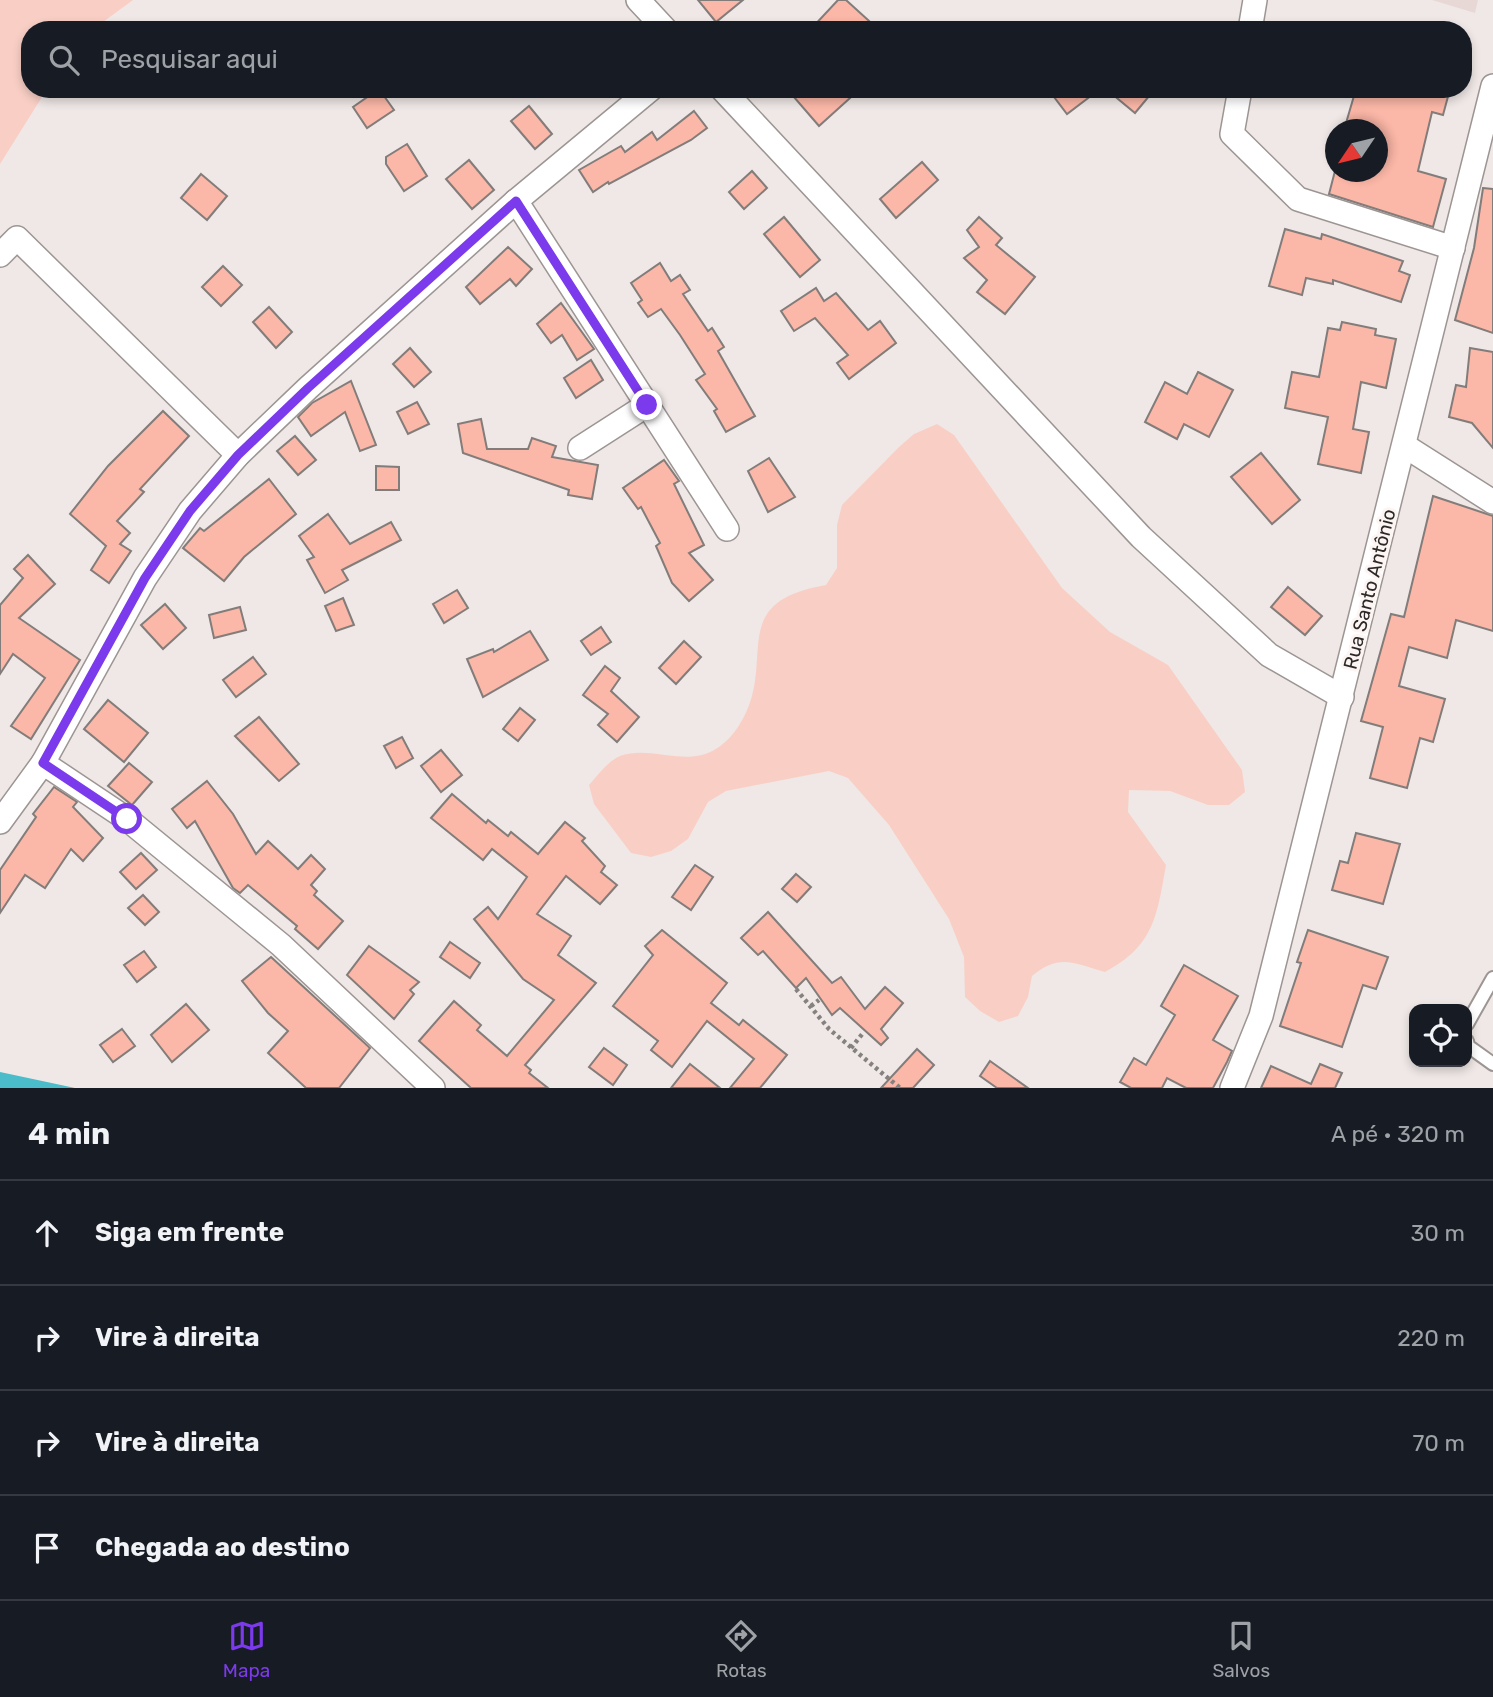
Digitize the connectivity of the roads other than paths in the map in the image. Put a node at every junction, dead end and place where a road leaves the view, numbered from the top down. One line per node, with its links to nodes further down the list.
1 (638, 0): 3 (street)
2 (1255, 0): 4 (street)
3 (658, 21)
4 (1252, 21)
5 (1493, 86): 10 (street, Rua Santo Antônio)
6 (640, 98): 9 (street)
7 (730, 98): 18 (street)
8 (1238, 98): 10 (street)
9 (516, 201): 12 (street); 15 (street)
10 (1453, 248): 13 (street, Rua Santo Antônio)
11 (0, 255): 15 (street)
12 (647, 405): 14 (street); 17 (street)
13 (1405, 446): 16 (street); 18 (street, Rua Santo Antônio)
14 (580, 448)
15 (238, 455): 19 (street)
16 (1493, 502)
17 (727, 529)
18 (1342, 697): 26 (street, Rua Santo Antônio)
19 (43, 763): 20 (street); 25 (street)
20 (0, 822)
21 (1493, 978): 22 (lane)
22 (1472, 1015)
23 (1472, 1049): 24 (lane)
24 (1493, 1064)
25 (433, 1088)
26 (1232, 1088)

